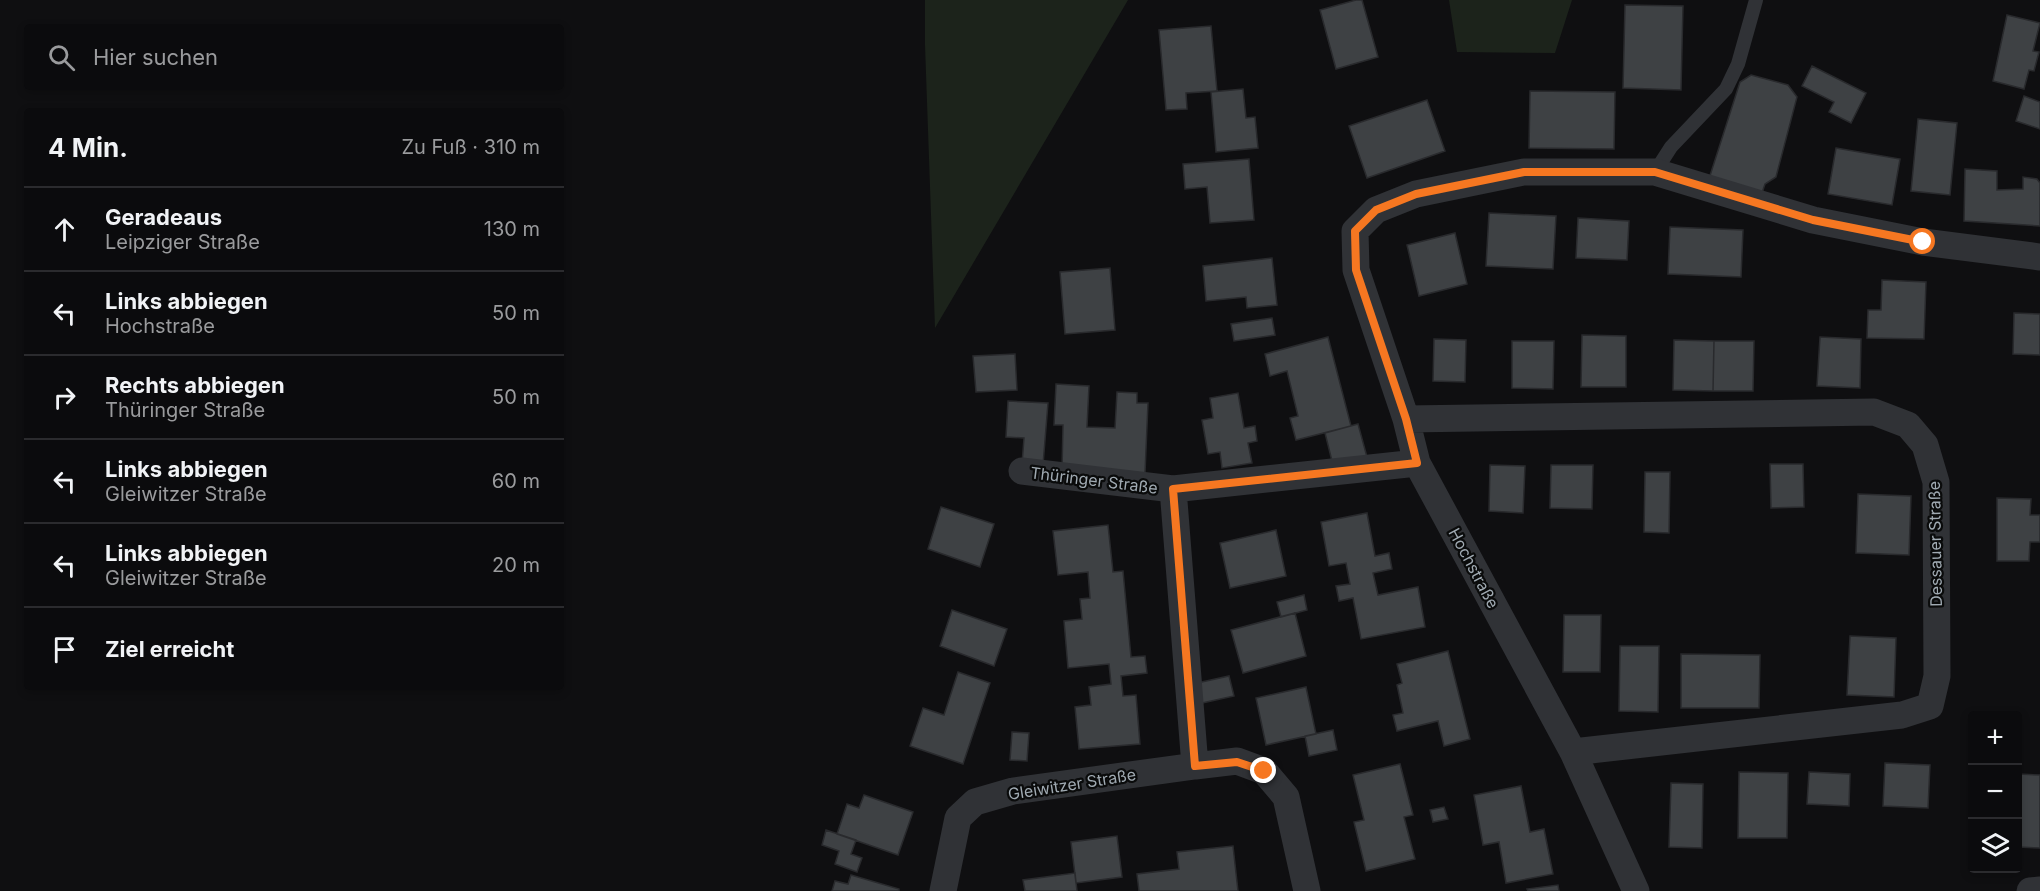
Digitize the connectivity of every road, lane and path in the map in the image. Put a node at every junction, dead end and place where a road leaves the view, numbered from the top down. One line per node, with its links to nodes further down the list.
1 (1755, 0): 2 (lane)
2 (1655, 172): 3 (street); 4 (street, Hochstraße)
3 (2040, 257)
4 (1406, 419): 5 (street, Hochstraße); 8 (street, Dessauer Straße)
5 (1417, 463): 7 (street, Thüringer Straße); 8 (street, Hochstraße)
6 (1022, 471): 7 (street, Thüringer Straße)
7 (1173, 489): 9 (street)
8 (1573, 752): 13 (street, Hochstraße)
9 (1195, 766): 11 (street, Gleiwitzer Straße); 12 (street, Gleiwitzer Straße)
10 (2040, 890): 14 (street)
11 (943, 891)
12 (1307, 891)
13 (1636, 891)
14 (2030, 891)

